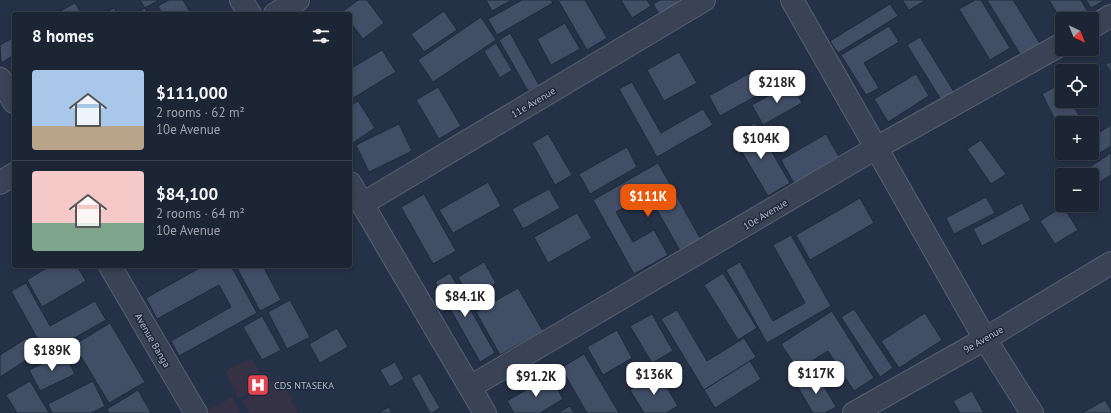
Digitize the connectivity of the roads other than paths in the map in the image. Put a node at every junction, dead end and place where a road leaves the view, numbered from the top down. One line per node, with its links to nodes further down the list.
1 (241, 0): 5 (street)
2 (298, 0): 6 (street)
3 (704, 0): 16 (street, 11e Avenue)
4 (792, 0): 12 (street)
5 (249, 12)
6 (278, 12)
7 (1111, 16): 8 (street)
8 (1099, 23)
9 (1055, 48): 12 (street, 10e Avenue)
10 (0, 79): 11 (street)
11 (12, 99)
12 (876, 148): 19 (street); 20 (street, 10e Avenue)
13 (12, 175): 14 (street)
14 (0, 182)
15 (352, 186): 16 (street)
16 (362, 204): 20 (street)
17 (1111, 263): 19 (street, 9e Avenue)
18 (111, 268): 21 (street, Avenue Banga)
19 (985, 339): 23 (street, 9e Avenue); 24 (street)
20 (470, 387): 22 (street)
21 (196, 413)
22 (485, 413)
23 (854, 413)
24 (1032, 413)

